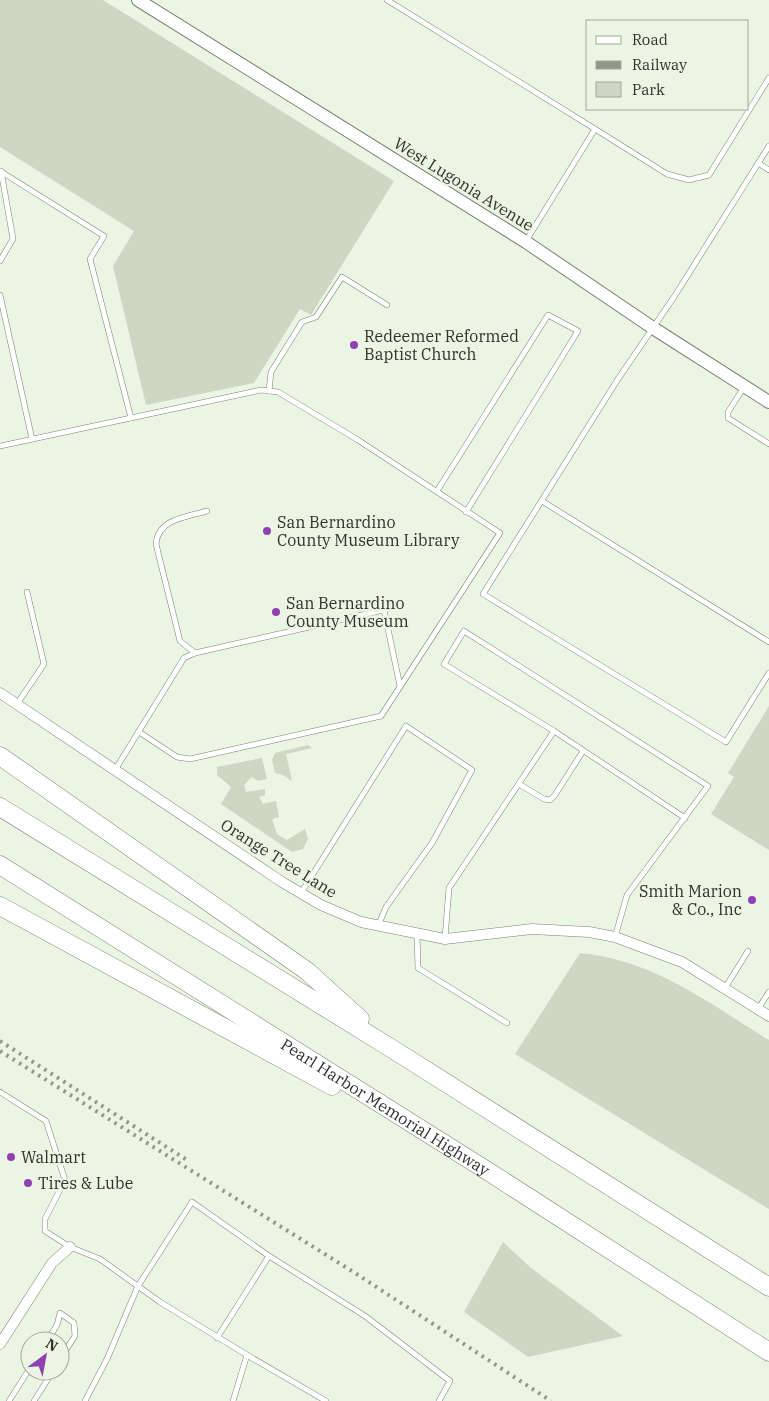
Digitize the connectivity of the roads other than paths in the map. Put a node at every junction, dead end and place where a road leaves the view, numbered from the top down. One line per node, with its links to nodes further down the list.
1 (138, 0): 9 (street, West Lugonia Avenue)
2 (387, 0): 4 (lane)
3 (769, 78): 4 (lane)
4 (595, 130): 9 (lane)
5 (769, 146): 6 (lane)
6 (758, 163): 7 (lane); 13 (lane)
7 (769, 170)
8 (0, 171): 10 (lane); 17 (lane)
9 (526, 242): 13 (street, West Lugonia Avenue)
10 (0, 261)
11 (0, 295): 18 (lane)
12 (387, 305): 15 (lane)
13 (653, 328): 14 (street, West Lugonia Avenue); 22 (lane)
14 (744, 387): 16 (street, West Lugonia Avenue); 19 (lane)
15 (269, 391): 17 (lane); 21 (lane)
16 (769, 402)
17 (131, 418): 18 (lane)
18 (32, 439): 20 (lane)
19 (769, 444)
20 (0, 446)
21 (437, 492): 24 (lane); 24 (lane)
22 (542, 501): 26 (lane); 28 (lane)
23 (207, 511): 27 (lane)
24 (466, 512): 29 (lane)
25 (26, 592): 31 (lane)
26 (769, 642)
27 (194, 653): 29 (lane); 33 (lane)
28 (769, 673)
29 (400, 686): 33 (lane)
30 (0, 693): 31 (street, Orange Tree Lane)
31 (17, 704): 36 (street, Orange Tree Lane)
32 (554, 731): 34 (lane); 37 (lane); 39 (lane)
33 (139, 732): 36 (lane)
34 (583, 751): 37 (lane); 39 (lane)
35 (0, 756): 53 (highway)
36 (115, 770): 41 (street, Orange Tree Lane)
37 (518, 784): 46 (lane)
38 (0, 807): 53 (highway)
39 (684, 818): 45 (lane)
40 (0, 865): 55 (highway, Pearl Harbor Memorial Highway)
41 (301, 894): 43 (street, Orange Tree Lane); 43 (lane)
42 (0, 906): 55 (highway)
43 (378, 926): 44 (street, Orange Tree Lane)
44 (418, 934): 46 (street, Orange Tree Lane); 52 (lane)
45 (615, 937): 46 (street, Orange Tree Lane); 48 (street, Orange Tree Lane)
46 (445, 939)
47 (748, 951): 48 (lane)
48 (725, 988): 50 (street, Orange Tree Lane)
49 (769, 992): 50 (lane)
50 (758, 1009): 51 (street, Orange Tree Lane)
51 (769, 1016)
52 (507, 1023)
53 (394, 1050): 59 (highway)
54 (0, 1092): 56 (lane)
55 (486, 1170): 64 (highway, Pearl Harbor Memorial Highway)
56 (70, 1248): 58 (lane); 62 (street)
57 (269, 1256): 58 (lane); 61 (lane); 73 (lane)
58 (138, 1286): 61 (lane); 70 (lane)
59 (769, 1287)
60 (53, 1331): 63 (lane)
61 (216, 1338): 65 (lane)
62 (0, 1344)
63 (70, 1344)
64 (769, 1352)
65 (247, 1355): 71 (lane); 72 (lane)
66 (22, 1381): 68 (lane)
67 (47, 1381): 69 (lane)
68 (10, 1401)
69 (34, 1401)
70 (85, 1401)
71 (233, 1401)
72 (326, 1401)
73 (439, 1401)

